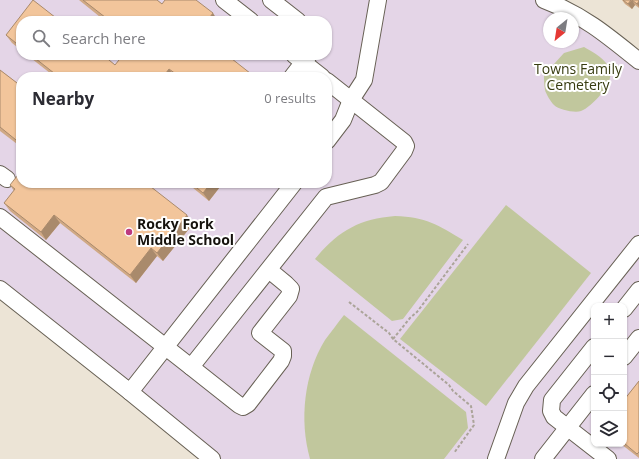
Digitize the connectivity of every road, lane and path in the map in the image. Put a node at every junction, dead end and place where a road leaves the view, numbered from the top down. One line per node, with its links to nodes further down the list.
1 (224, 0): 5 (lane)
2 (271, 0): 6 (lane)
3 (378, 0): 13 (lane)
4 (544, 0): 9 (lane)
5 (245, 16)
6 (292, 16)
7 (300, 60): 10 (lane)
8 (305, 60): 11 (lane)
9 (639, 61)
10 (294, 72)
11 (317, 72)
12 (332, 85): 13 (lane)
13 (351, 100): 14 (lane); 19 (lane)
14 (332, 134)
15 (287, 188): 26 (lane)
16 (0, 217): 26 (lane)
17 (468, 244): 25 (path)
18 (639, 244): 35 (lane)
19 (269, 270): 29 (lane); 29 (lane)
20 (0, 289): 30 (lane)
21 (639, 290): 23 (lane)
22 (349, 302): 25 (path)
23 (627, 305)
24 (639, 338): 28 (lane)
25 (393, 340): 33 (path)
26 (165, 346): 29 (lane); 30 (lane)
27 (591, 351): 32 (lane)
28 (627, 352)
29 (191, 367)
30 (130, 392): 34 (lane)
31 (591, 398): 32 (lane)
32 (568, 427): 36 (lane); 37 (lane)
33 (454, 453)
34 (212, 459)
35 (496, 459)
36 (543, 459)
37 (608, 459)

